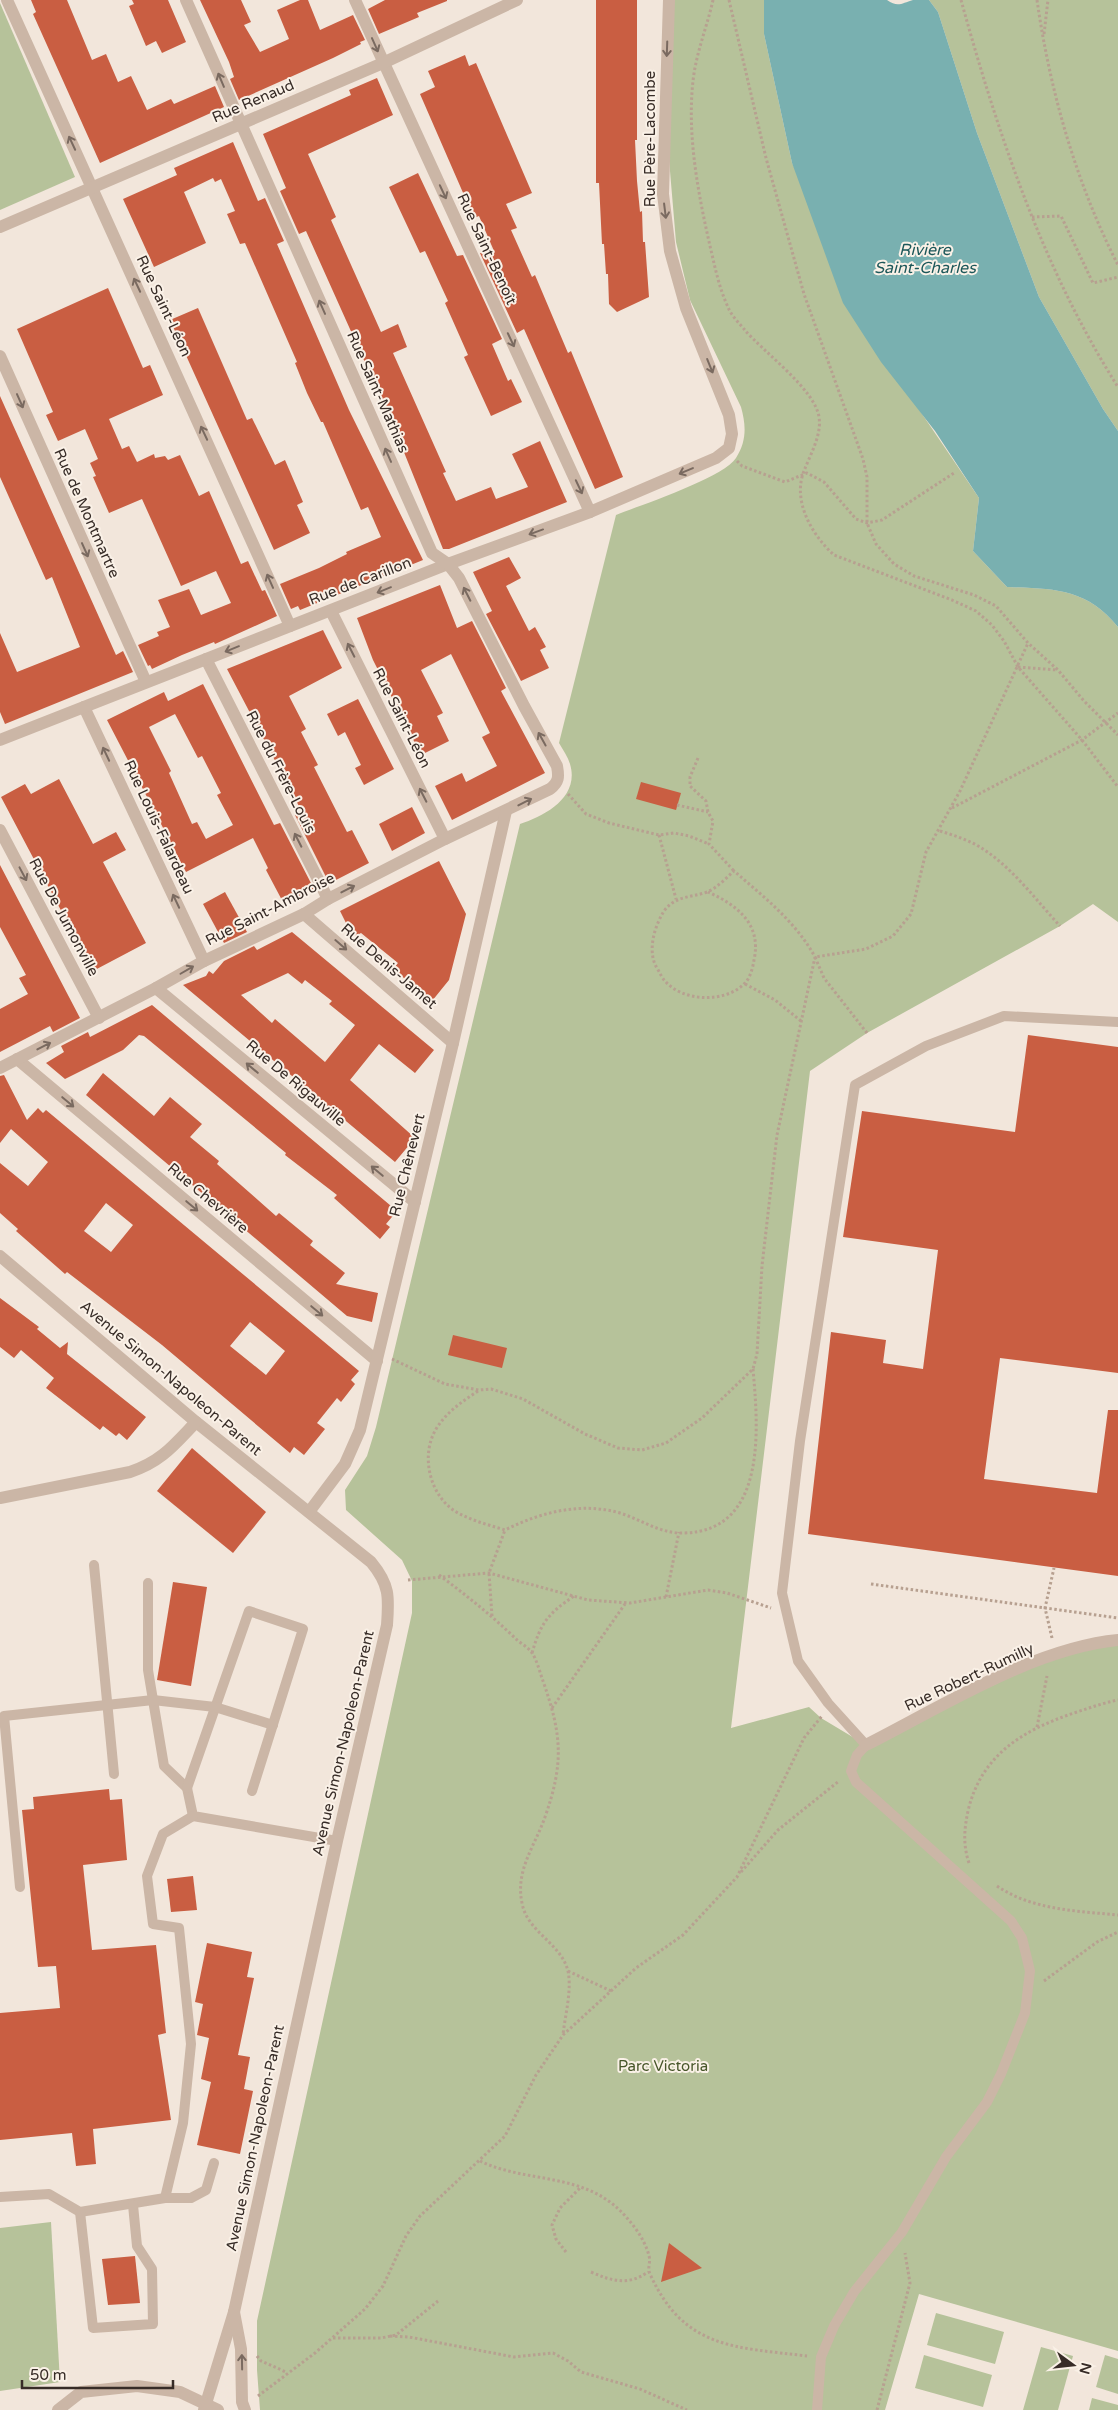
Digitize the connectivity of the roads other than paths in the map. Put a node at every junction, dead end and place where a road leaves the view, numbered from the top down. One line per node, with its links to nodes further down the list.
1 (7, 0): 8 (street, Rue Saint-Léon, one-way to 1)
2 (186, 0): 7 (street, Rue Saint-Mathias, one-way to 2)
3 (355, 0): 6 (street, Rue Saint-Benoît, one-way to 6)
4 (517, 0): 6 (street, Rue Renaud)
5 (668, 0): 11 (street, Rue Père-Lacombe, one-way to 11)
6 (383, 63): 7 (street, Rue Renaud); 12 (street, Rue Saint-Benoît, one-way to 12)
7 (240, 125): 8 (street, Rue Renaud); 13 (street, Rue Saint-Mathias, one-way to 7)
8 (92, 187): 9 (street, Rue Renaud); 15 (street, Rue Saint-Léon, one-way to 8)
9 (0, 227)
10 (0, 356): 17 (street, Rue de Montmartre, one-way to 17)
11 (729, 448): 12 (street, Rue de Carillon, one-way to 12)
12 (590, 512): 13 (street, Rue de Carillon, one-way to 13)
13 (448, 564): 14 (street, Rue de Carillon, one-way to 14); 20 (street, Rue Saint-Mathias, one-way to 13)
14 (331, 611): 15 (street, Rue de Carillon); 23 (street, Rue Saint-Léon, one-way to 14)
15 (290, 626): 16 (street, Rue de Carillon, one-way to 16)
16 (206, 659): 17 (street, Rue de Carillon); 24 (street, Rue du Frère-Louis, one-way to 16)
17 (146, 682): 18 (street, Rue de Carillon)
18 (84, 707): 19 (street, Rue de Carillon); 26 (street, Rue Louis-Falardeau, one-way to 18)
19 (0, 740)
20 (557, 783): 21 (street, Rue Saint-Ambroise, one-way to 20)
21 (506, 811): 23 (street, Rue Saint-Ambroise); 30 (street, Rue Chênevert)
22 (0, 830): 28 (street, Rue De Jumonville, one-way to 28)
23 (445, 839): 24 (street, Rue Saint-Ambroise, one-way to 23)
24 (328, 899): 25 (street, Rue Saint-Ambroise)
25 (304, 914): 26 (street, Rue Saint-Ambroise); 30 (street, Rue Denis-Jamet, one-way to 30)
26 (204, 961): 27 (street, Rue Saint-Ambroise, one-way to 26)
27 (156, 988): 28 (street, Rue Saint-Ambroise); 33 (street, Rue De Rigauville, one-way to 27)
28 (99, 1018): 31 (street, Rue Saint-Ambroise, one-way to 28)
29 (1118, 1022): 46 (lane)
30 (454, 1042): 33 (street, Rue Chênevert)
31 (17, 1060): 32 (street, Rue Saint-Ambroise); 35 (street, Rue Chevrière, one-way to 35)
32 (0, 1068)
33 (415, 1202): 35 (street, Rue Chênevert)
34 (0, 1256): 36 (street, Avenue Simon-Napoleon-Parent)
35 (377, 1361): 38 (street, Rue Chênevert)
36 (196, 1422): 37 (street); 38 (street, Avenue Simon-Napoleon-Parent)
37 (0, 1498)
38 (309, 1512): 51 (street, Avenue Simon-Napoleon-Parent)
39 (94, 1565): 43 (lane)
40 (148, 1584): 42 (lane)
41 (1118, 1640): 46 (street, Rue Robert-Rumilly)
42 (153, 1700): 43 (lane); 44 (lane); 48 (lane)
43 (107, 1705): 47 (lane); 52 (lane)
44 (215, 1707): 45 (lane); 45 (lane); 48 (lane)
45 (273, 1725): 49 (lane)
46 (866, 1745): 63 (lane)
47 (114, 1774)
48 (187, 1788): 50 (lane)
49 (252, 1791)
50 (193, 1816): 51 (lane); 55 (lane)
51 (337, 1841): 58 (street, Avenue Simon-Napoleon-Parent)
52 (20, 1887)
53 (214, 2163): 55 (lane)
54 (0, 2197): 57 (lane)
55 (165, 2198): 56 (lane)
56 (133, 2205): 57 (lane); 57 (lane)
57 (80, 2212)
58 (234, 2312): 59 (street, Avenue Simon-Napoleon-Parent); 62 (street, one-way to 58)
59 (205, 2406): 60 (street); 61 (street)
60 (58, 2410)
61 (218, 2410)
62 (245, 2410)
63 (817, 2410)

